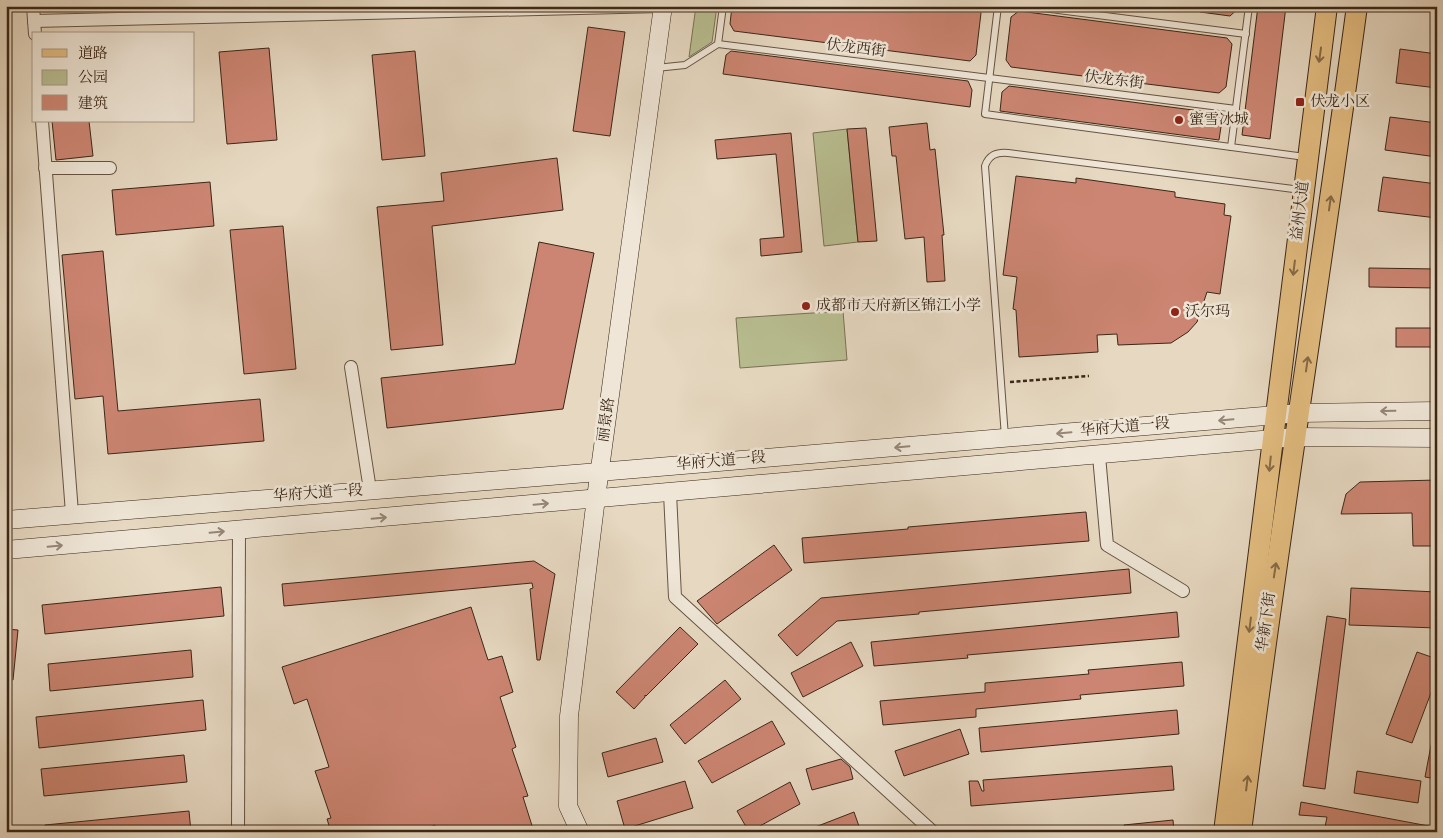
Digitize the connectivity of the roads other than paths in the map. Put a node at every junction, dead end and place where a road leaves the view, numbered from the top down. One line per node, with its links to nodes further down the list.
1 (33, 6): 9 (street)
2 (662, 6): 9 (street); 12 (main road, 丽景路)
3 (723, 6): 11 (lane)
4 (998, 6): 13 (lane)
5 (1027, 6): 10 (lane)
6 (1249, 6): 10 (lane)
7 (1327, 6): 17 (main road, 益州大道, one-way to 17)
8 (1357, 6): 23 (main road, 益州大道, one-way to 8)
9 (35, 28)
10 (1246, 34): 14 (lane)
11 (718, 44): 12 (lane); 13 (lane, 伏龙西街)
12 (654, 68): 30 (main road, 丽景路)
13 (990, 78): 14 (lane, 伏龙东街); 16 (lane)
14 (1236, 109): 16 (lane)
15 (42, 122): 18 (street)
16 (1231, 147): 17 (lane)
17 (1306, 157): 20 (main road, 益州大道)
18 (45, 168): 19 (street); 34 (street)
19 (110, 168)
20 (1304, 190): 24 (main road, 益州大道, one-way to 24); 26 (lane)
21 (351, 367): 31 (street)
22 (1437, 411): 23 (main road, 华府大道一段, one-way to 23)
23 (1300, 412): 24 (main road, 华府大道一段); 25 (main road, 华新下街)
24 (1275, 415): 26 (main road, 华府大道一段, one-way to 26); 28 (main road, 益州大道)
25 (1296, 437): 27 (main road); 28 (main road); 43 (main road, 华新下街, one-way to 25)
26 (1005, 438): 30 (main road, 华府大道一段, one-way to 30)
27 (1437, 438)
28 (1272, 440): 29 (main road); 42 (main road, 益州大道, one-way to 42)
29 (1099, 456): 32 (main road); 38 (street)
30 (600, 472): 31 (main road, 华府大道一段); 33 (main road, 丽景路)
31 (370, 490): 34 (main road, 华府大道一段)
32 (670, 493): 33 (main road); 41 (street)
33 (596, 498): 36 (main road, one-way to 33); 40 (main road, 丽景路)
34 (72, 513): 35 (main road, 华府大道一段)
35 (6, 520)
36 (239, 530): 37 (main road, one-way to 36); 39 (street)
37 (6, 550)
38 (1183, 590)
39 (238, 832)
40 (580, 832)
41 (933, 832)
42 (1224, 832)
43 (1241, 832)

